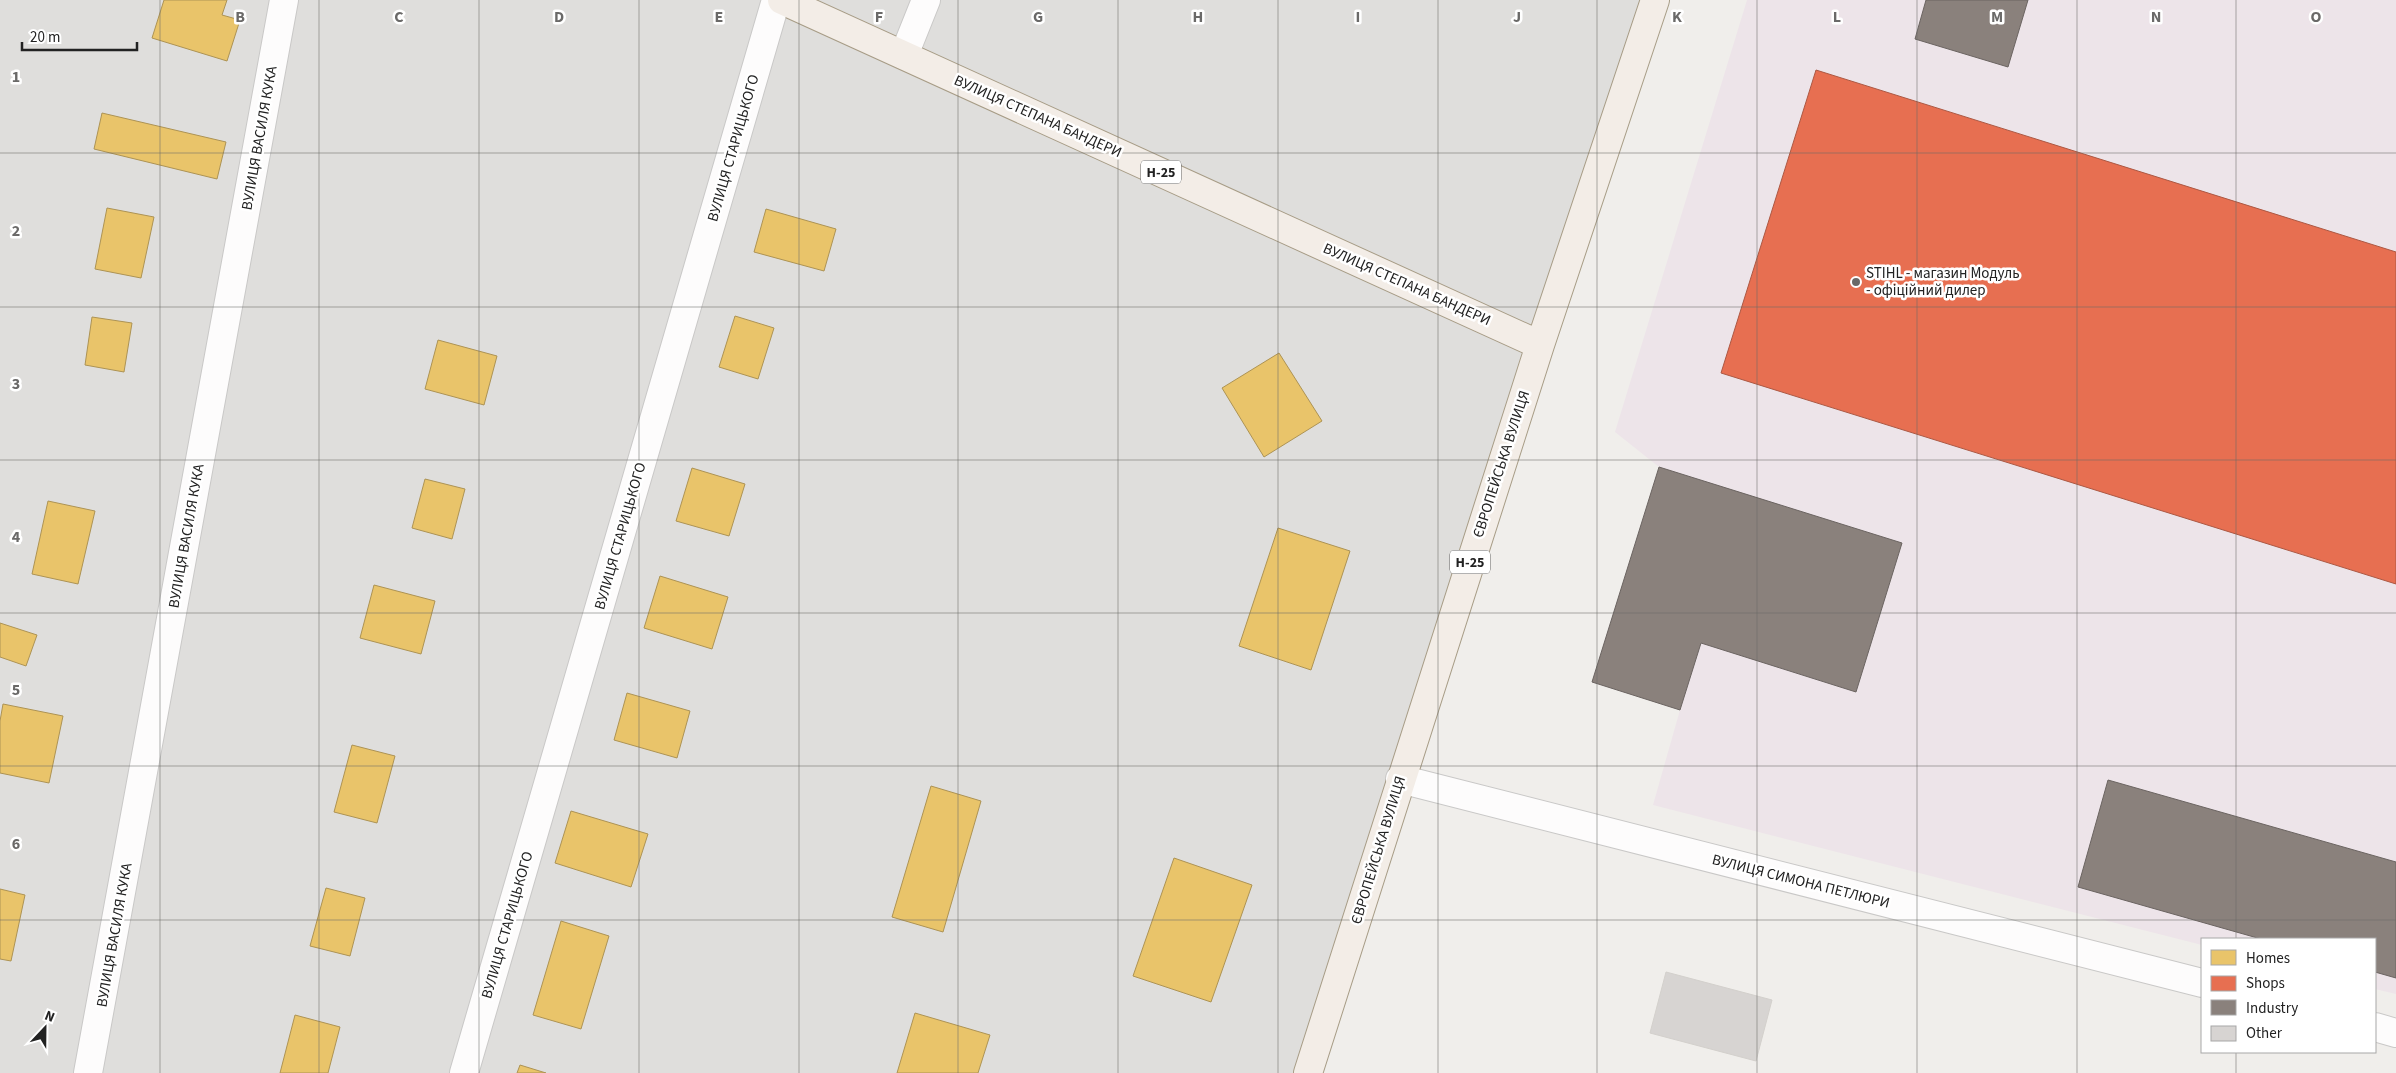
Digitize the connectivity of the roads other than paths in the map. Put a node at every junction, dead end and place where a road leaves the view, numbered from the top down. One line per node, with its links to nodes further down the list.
1 (284, 0): 12 (street, ВУЛИЦЯ ВАСИЛЯ КУКА)
2 (776, 0): 13 (street, ВУЛИЦЯ СТАРИЦЬКОГО)
3 (782, 0): 6 (main road, ВУЛИЦЯ СТЕПАНА БАНДЕРИ / Н-25)
4 (926, 0): 6 (street)
5 (1655, 0): 7 (main road, ЄВРОПЕЙСЬКА ВУЛИЦЯ)
6 (904, 55): 7 (main road, ВУЛИЦЯ СТЕПАНА БАНДЕРИ / Н-25)
7 (1540, 344): 8 (main road, ЄВРОПЕЙСЬКА ВУЛИЦЯ / Н-25)
8 (1400, 779): 9 (street, ВУЛИЦЯ СИМОНА ПЕТЛЮРИ); 14 (main road, ЄВРОПЕЙСЬКА ВУЛИЦЯ / Н-25)
9 (2201, 983)
10 (2376, 1027): 11 (street)
11 (2396, 1032)
12 (88, 1073)
13 (464, 1073)
14 (1308, 1073)

